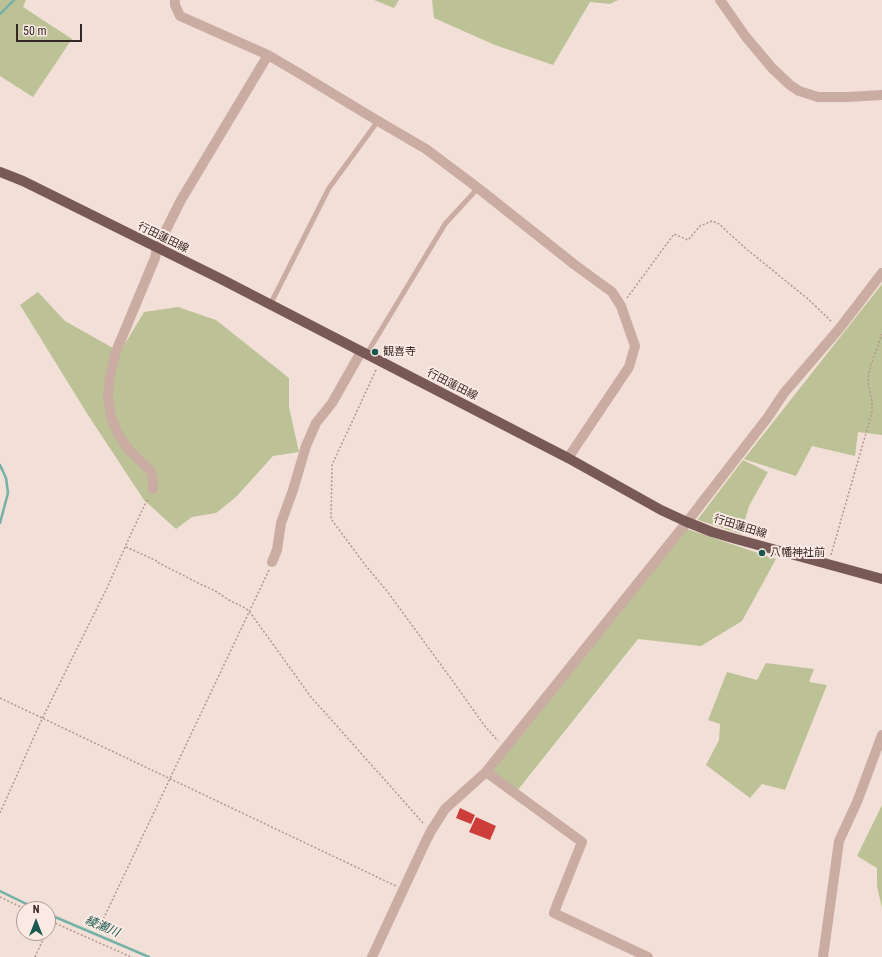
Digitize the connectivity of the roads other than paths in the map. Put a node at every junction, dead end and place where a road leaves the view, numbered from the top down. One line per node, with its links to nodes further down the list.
1 (175, 0): 3 (street)
2 (720, 0): 4 (street)
3 (268, 55): 5 (street); 8 (street)
4 (882, 95)
5 (378, 121): 7 (street); 10 (lane)
6 (0, 172): 8 (main road, 行田蓮田線)
7 (478, 188): 11 (lane); 12 (street)
8 (157, 248): 10 (main road, 行田蓮田線); 13 (street)
9 (882, 273): 14 (street)
10 (270, 305): 11 (main road, 行田蓮田線)
11 (363, 354): 12 (main road, 行田蓮田線); 15 (street)
12 (568, 458): 14 (main road, 行田蓮田線)
13 (153, 489)
14 (686, 522): 16 (main road, 行田蓮田線); 18 (street)
15 (272, 562)
16 (882, 579)
17 (882, 735): 21 (street)
18 (486, 772): 19 (street); 20 (street)
19 (372, 957)
20 (648, 957)
21 (823, 957)

